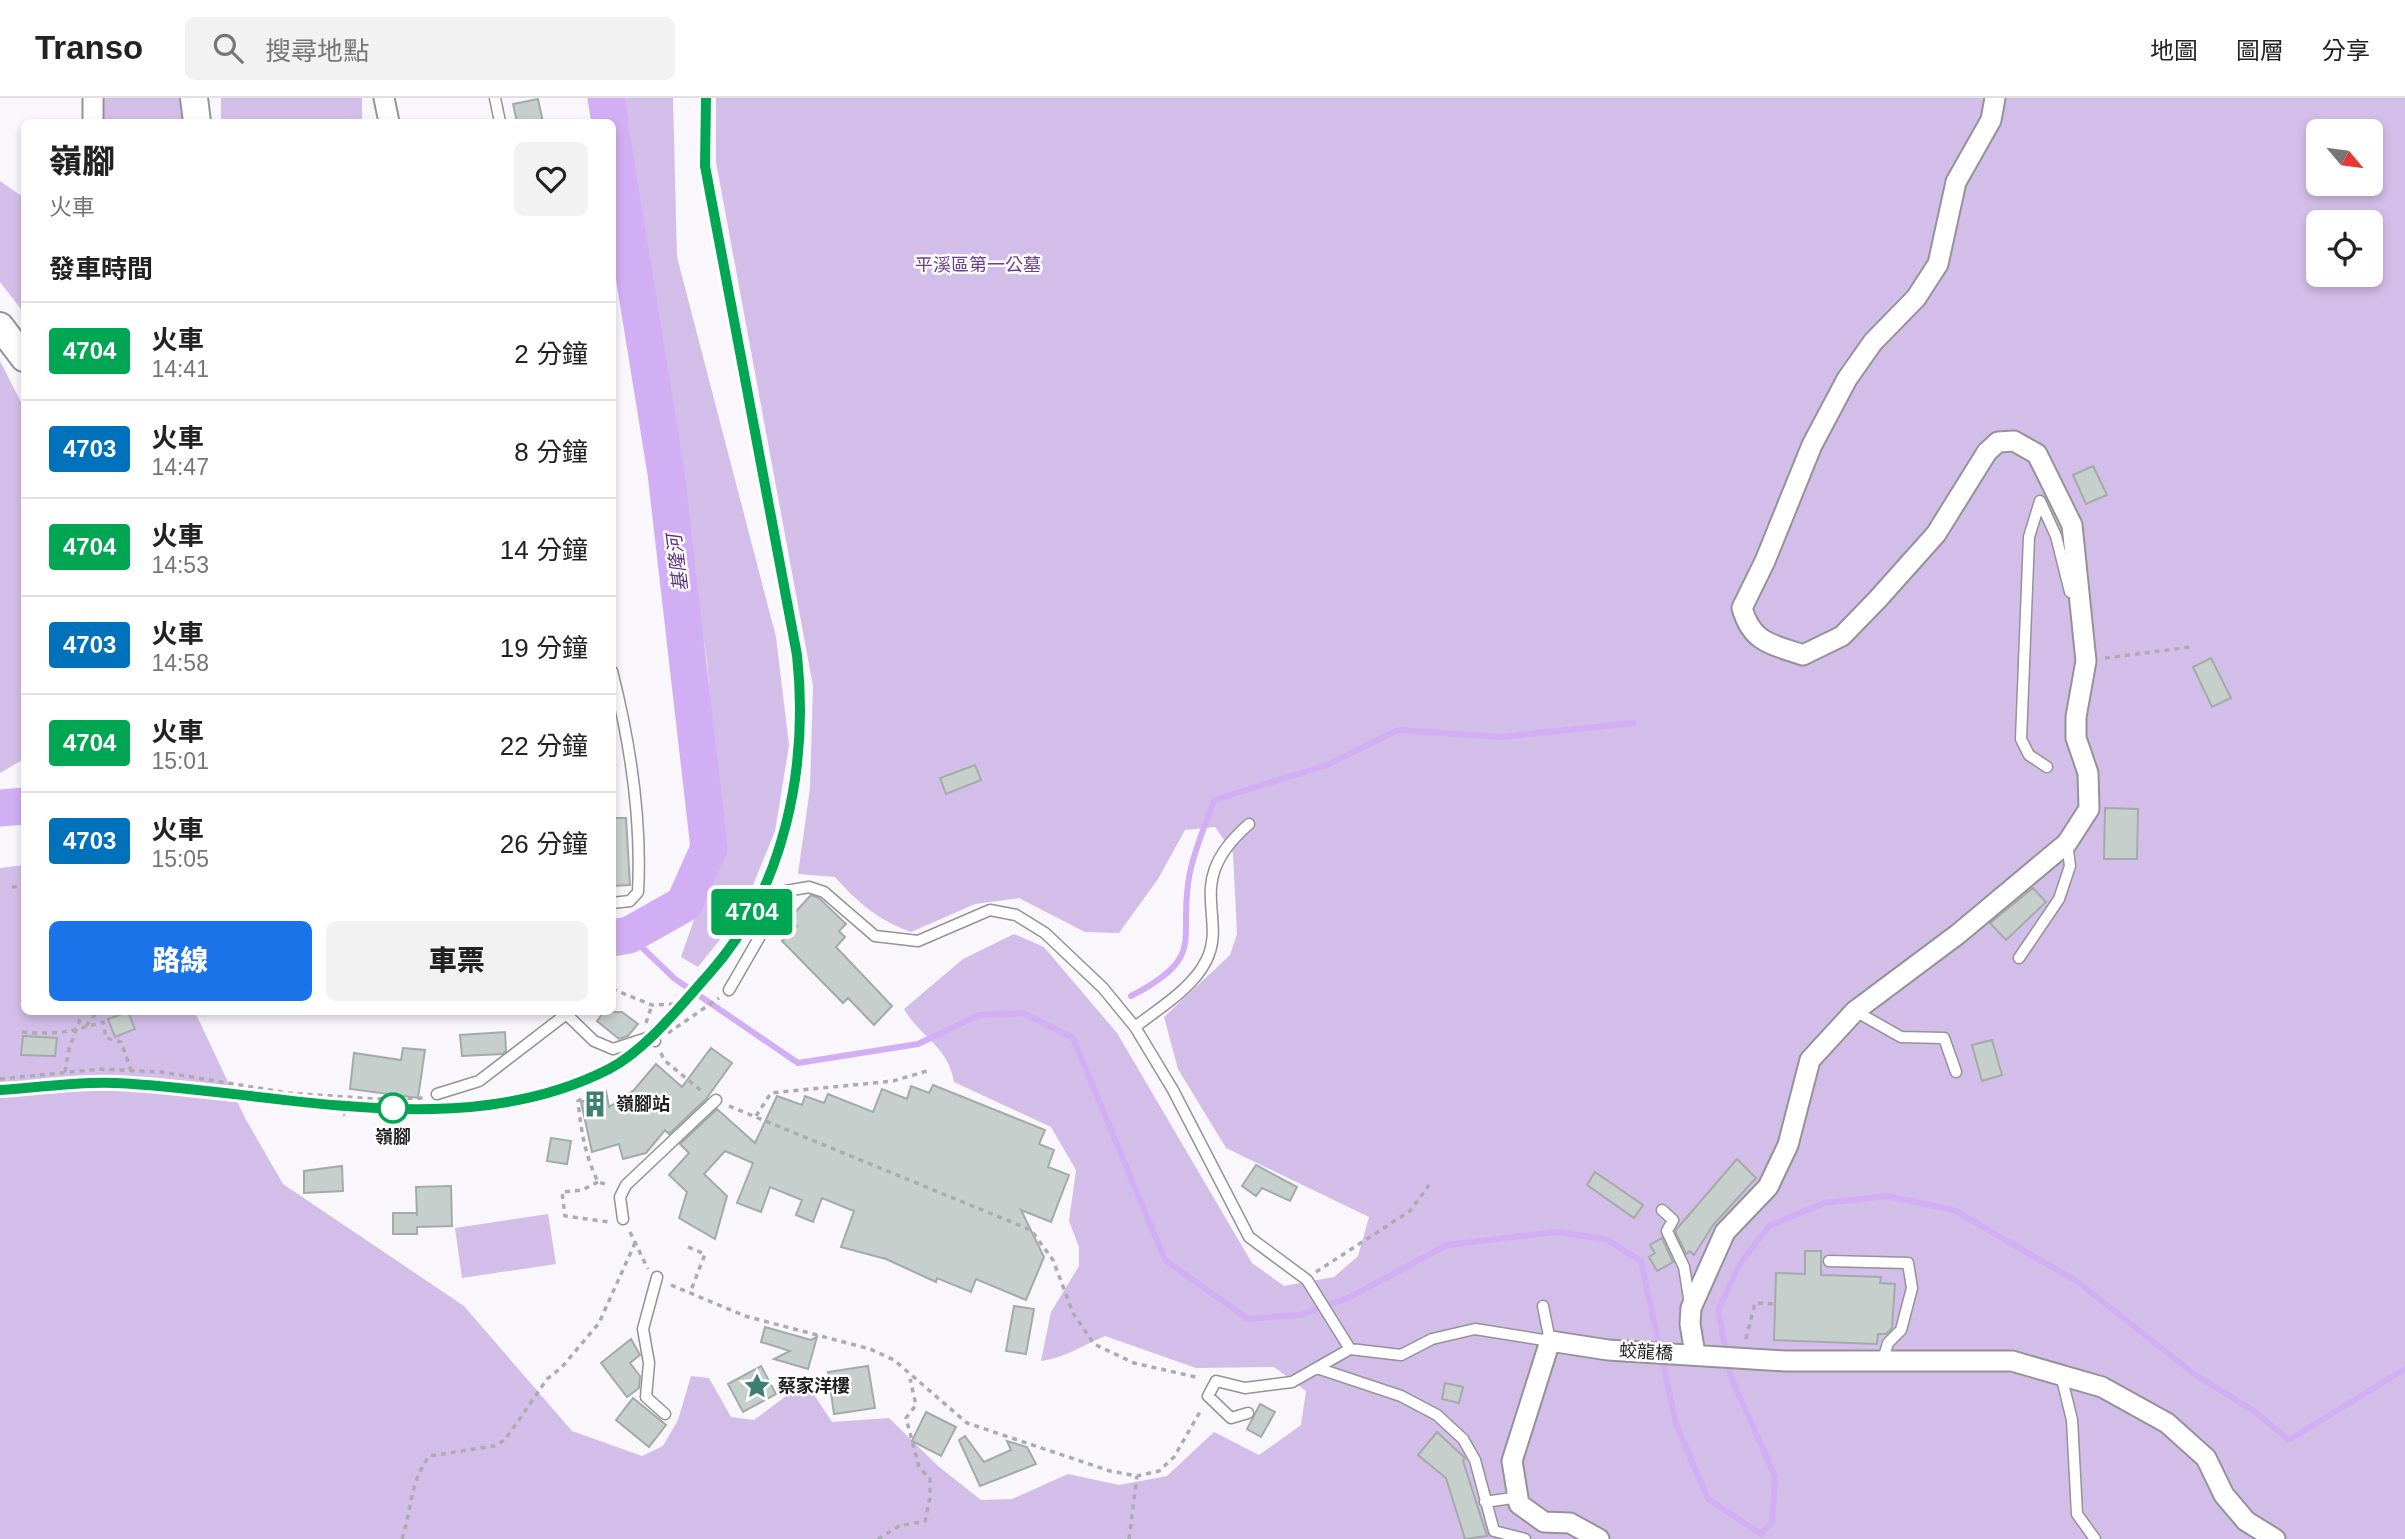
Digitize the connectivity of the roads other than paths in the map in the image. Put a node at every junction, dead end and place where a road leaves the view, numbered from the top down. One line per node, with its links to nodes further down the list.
1 (93, 98): 5 (street)
2 (384, 98): 6 (street)
3 (495, 98): 7 (lane)
4 (1994, 98): 10 (street)
5 (93, 119)
6 (388, 119)
7 (499, 119)
8 (0, 326): 9 (main road)
9 (21, 354)
10 (2082, 624): 12 (lane); 14 (street)
11 (616, 692): 15 (lane)
12 (2047, 767)
13 (1249, 824): 21 (lane)
14 (2067, 842): 16 (lane); 18 (street)
15 (616, 903)
16 (2019, 958)
17 (729, 990): 21 (lane)
18 (1855, 1011): 23 (lane); 31 (street)
19 (562, 1015): 24 (lane)
20 (567, 1015): 22 (lane)
21 (1135, 1027): 33 (lane)
22 (658, 1039)
23 (1956, 1072)
24 (437, 1094)
25 (716, 1100): 27 (lane)
26 (1661, 1210): 31 (lane)
27 (623, 1219)
28 (1829, 1261): 35 (lane)
29 (657, 1277): 39 (lane)
30 (1542, 1306): 32 (lane)
31 (1691, 1308): 34 (street)
32 (1550, 1341): 33 (lane); 34 (street, 蛟龍橋); 40 (street)
33 (1350, 1349): 36 (lane)
34 (1695, 1354): 35 (street, 蛟龍橋)
35 (1882, 1363): 37 (street, 蛟龍橋)
36 (1317, 1368): 38 (lane); 41 (lane)
37 (2060, 1375): 44 (lane); 45 (street, 蛟龍橋)
38 (1248, 1413)
39 (665, 1414)
40 (1518, 1497): 41 (lane); 43 (street)
41 (1485, 1502): 42 (lane)
42 (1525, 1539)
43 (1599, 1539)
44 (2095, 1539)
45 (2275, 1539)

